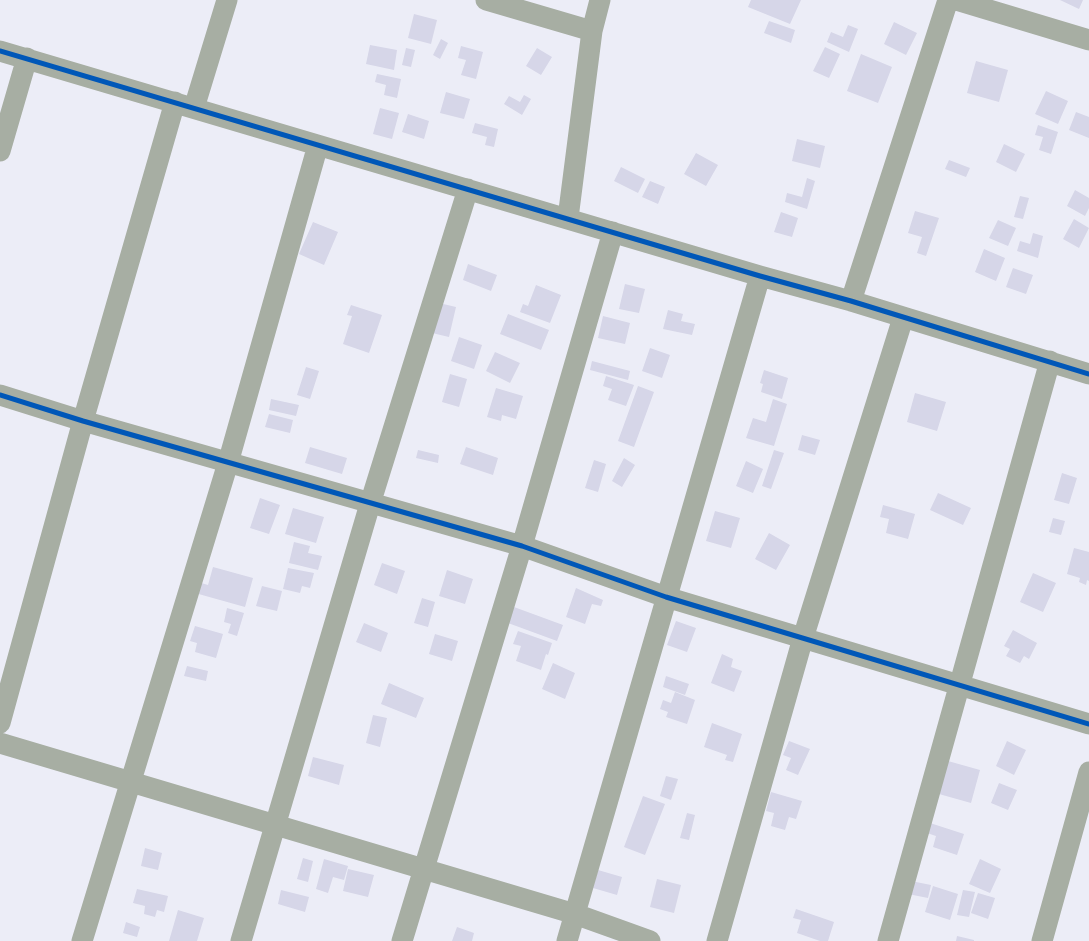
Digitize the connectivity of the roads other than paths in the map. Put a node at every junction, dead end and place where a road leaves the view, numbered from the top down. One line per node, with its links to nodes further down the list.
1 (227, 0): 10 (street)
2 (486, 0): 6 (street)
3 (600, 0): 6 (street)
4 (948, 0): 17 (street)
5 (956, 0): 7 (street)
6 (592, 31): 14 (street)
7 (1089, 40)
8 (0, 51): 9 (street)
9 (27, 58): 10 (street); 12 (street)
10 (185, 105): 11 (street); 22 (street)
11 (318, 145): 13 (street); 23 (street)
12 (0, 151)
13 (468, 189): 14 (street); 24 (street)
14 (568, 218): 15 (street)
15 (613, 232): 16 (street); 25 (street)
16 (760, 276): 17 (street); 26 (street)
17 (850, 301): 18 (street)
18 (904, 318): 19 (street); 27 (street)
19 (1050, 361): 20 (street); 28 (street)
20 (1089, 374)
21 (0, 394): 22 (street)
22 (83, 421): 23 (street); 29 (street)
23 (228, 462): 24 (street); 33 (street)
24 (370, 504): 25 (street); 34 (street)
25 (522, 546): 26 (street); 35 (street)
26 (666, 597): 27 (street); 36 (street)
27 (803, 638): 28 (street); 42 (street)
28 (959, 685): 30 (street); 43 (street)
29 (0, 723)
30 (1089, 724)
31 (0, 743): 33 (street)
32 (1089, 772): 44 (street)
33 (132, 782): 34 (street); 37 (street)
34 (276, 825): 35 (street); 38 (street)
35 (423, 869): 36 (street); 39 (street)
36 (575, 914): 40 (street); 41 (street)
37 (82, 941)
38 (241, 941)
39 (402, 941)
40 (567, 941)
41 (650, 941)
42 (717, 941)
43 (888, 941)
44 (1042, 941)

